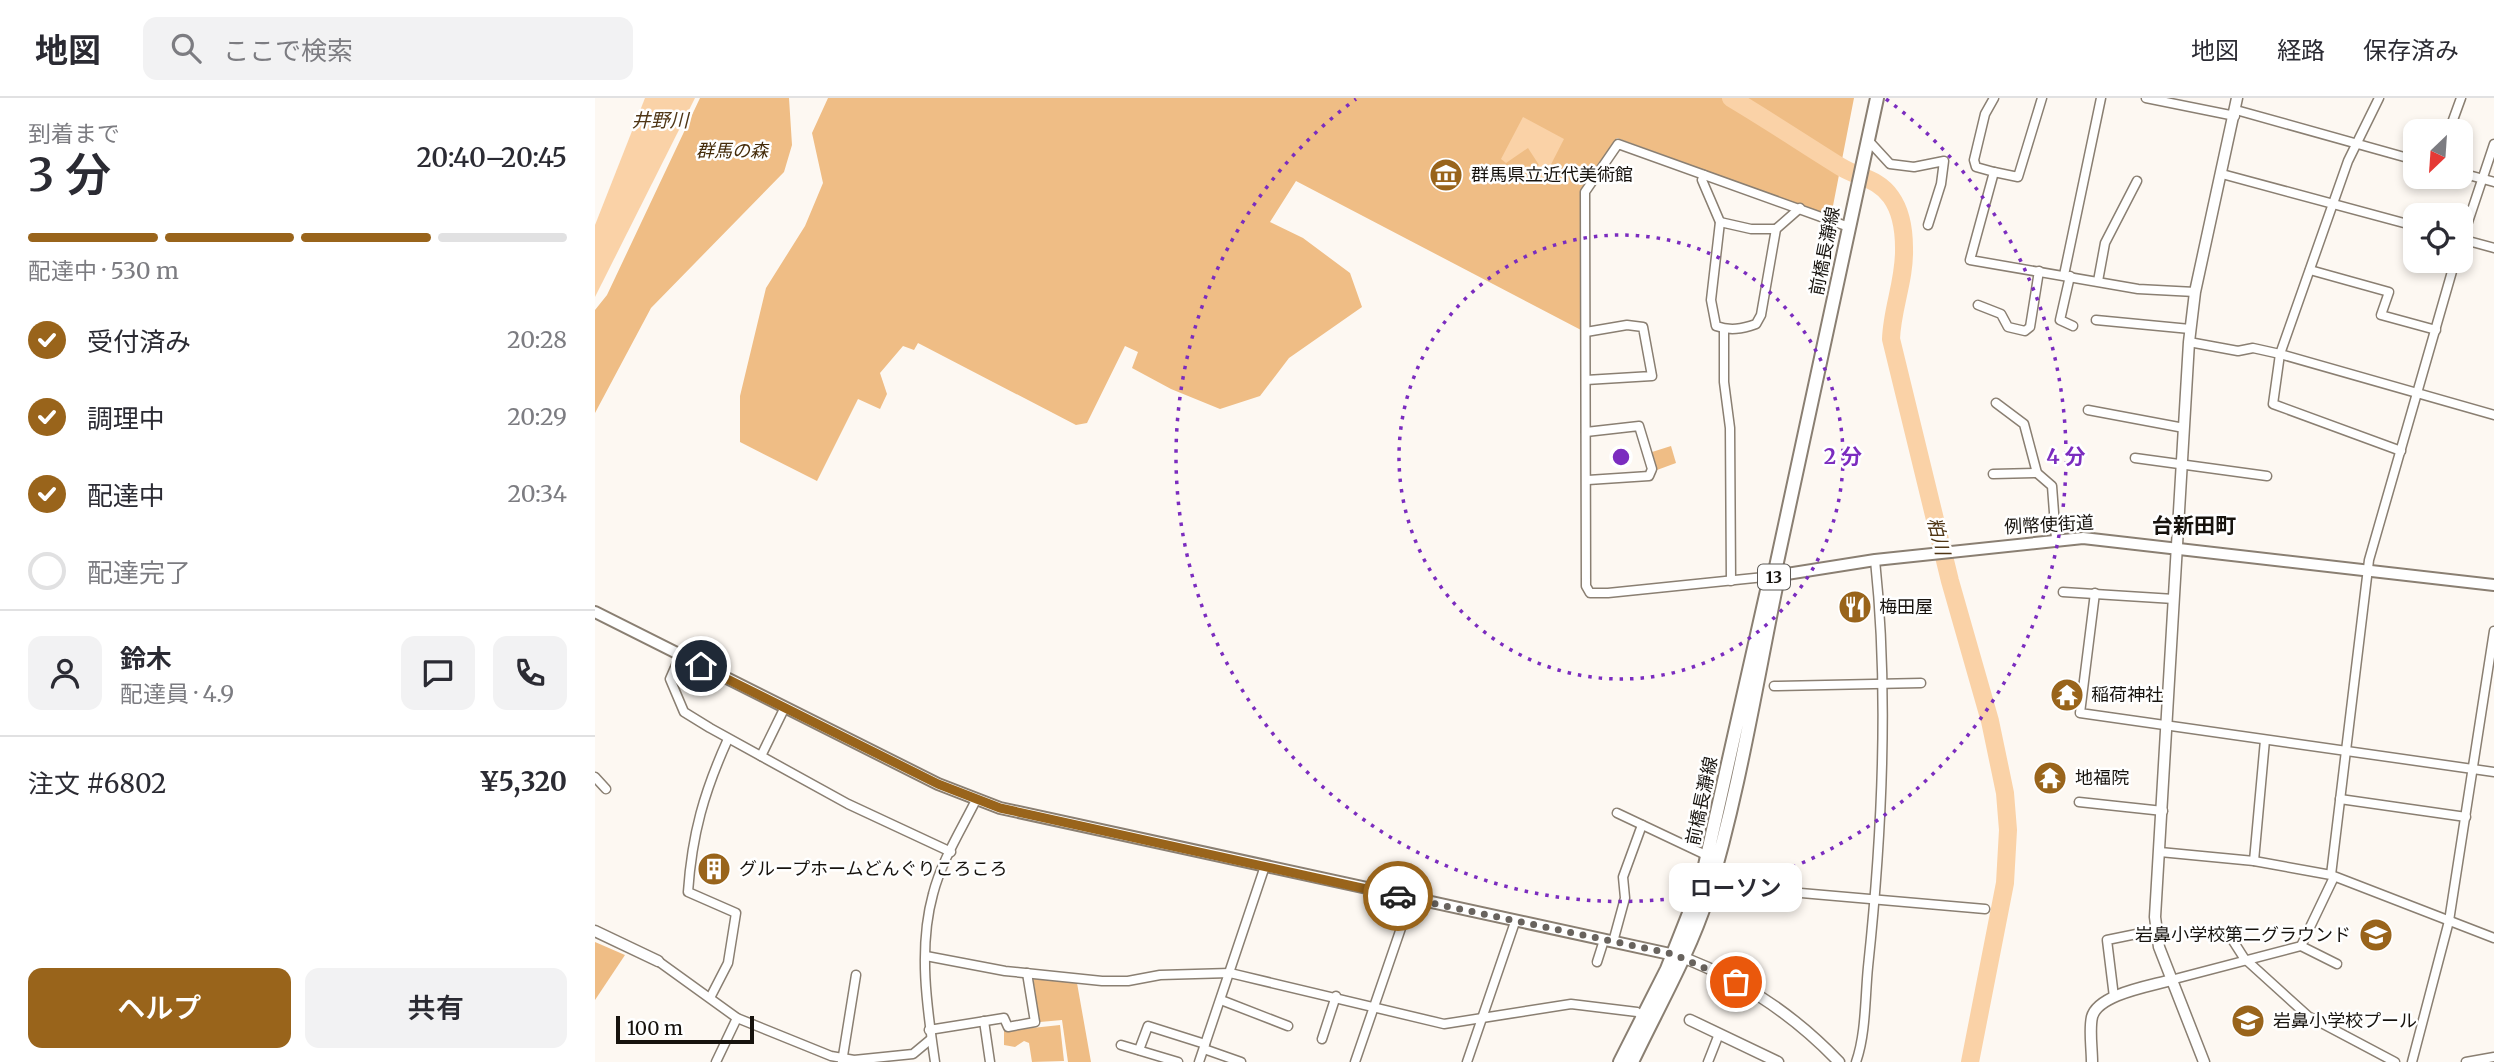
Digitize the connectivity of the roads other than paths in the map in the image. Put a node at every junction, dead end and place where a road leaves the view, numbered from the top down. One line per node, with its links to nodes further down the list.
1 (1877, 98): 11 (main road, 前橋長瀞線 / 13)
2 (1994, 98): 15 (street)
3 (2042, 98): 15 (street)
4 (2102, 98): 35 (street)
5 (2146, 98): 9 (street)
6 (2238, 98): 9 (street)
7 (2379, 98): 12 (street)
8 (2461, 98): 10 (street)
9 (2235, 113): 12 (street); 16 (street)
10 (2453, 119)
11 (1867, 139): 27 (street); 28 (main road, 前橋長瀞線 / 13)
12 (2355, 144): 14 (street); 23 (street)
13 (2494, 144): 19 (street)
14 (2403, 157)
15 (1994, 173): 33 (street)
16 (2222, 174): 23 (street); 37 (street)
17 (1704, 175): 24 (street); 25 (street); 44 (street)
18 (2473, 176): 19 (street)
19 (2481, 178): 21 (street); 22 (street)
20 (2137, 181): 36 (street)
21 (2494, 182)
22 (2473, 203)
23 (2333, 204): 26 (street); 32 (street)
24 (1800, 208): 28 (street); 29 (street)
25 (1720, 222): 29 (street); 41 (street)
26 (2403, 223)
27 (1928, 225)
28 (1849, 227): 65 (main road, 前橋長瀞線 / 13)
29 (1776, 229): 41 (street)
30 (2473, 243): 31 (street)
31 (2494, 248)
32 (2310, 270): 43 (street); 46 (street)
33 (2039, 271): 35 (street); 38 (street)
34 (2452, 273): 43 (street)
35 (2067, 275): 36 (street); 40 (street)
36 (2098, 281): 37 (street)
37 (2195, 292): 42 (street)
38 (1978, 305)
39 (2096, 320): 42 (street)
40 (2073, 326)
41 (1724, 329): 66 (street)
42 (2190, 329): 45 (street)
43 (2436, 330): 48 (street)
44 (1586, 332): 47 (street); 47 (street)
45 (2189, 342): 46 (street); 52 (street)
46 (2280, 354): 48 (street); 54 (street)
47 (1586, 380): 53 (street)
48 (2419, 391): 51 (street); 54 (street)
49 (1996, 403): 57 (street)
50 (2088, 410): 52 (street)
51 (2494, 415)
52 (2183, 428): 56 (street)
53 (1586, 432): 60 (street); 60 (street)
54 (2401, 451): 64 (street)
55 (2134, 458): 56 (street)
56 (2182, 464): 59 (street); 62 (street)
57 (2038, 473): 58 (street); 61 (street)
58 (1993, 474)
59 (2267, 476)
60 (1588, 480): 66 (street)
61 (2056, 539): 62 (main road, 例幣使街道); 63 (main road, 例幣使街道)
62 (2177, 548): 64 (main road, 例幣使街道); 70 (street)
63 (1875, 560): 65 (main road, 例幣使街道); 75 (street)
64 (2367, 569): 67 (main road, 例幣使街道); 81 (street)
65 (1774, 576): 66 (street); 96 (main road, 前橋長瀞線 / 13); 100 (main road, 前橋長瀞線 / 13)
66 (1731, 581)
67 (2494, 585)
68 (2063, 592): 69 (street)
69 (2095, 593): 70 (street); 78 (street)
70 (2174, 599): 78 (street)
71 (595, 612): 73 (main road)
72 (2494, 631): 83 (street)
73 (680, 656): 77 (main road); 79 (street)
74 (1921, 683): 75 (street)
75 (1881, 684): 76 (street); 102 (street)
76 (1773, 685)
77 (784, 709): 82 (street); 88 (main road)
78 (2168, 726): 80 (street); 90 (street)
79 (728, 739): 82 (street); 122 (street)
80 (2265, 740): 81 (street); 97 (street)
81 (2346, 751): 83 (street); 87 (street)
82 (761, 756): 94 (street)
83 (2473, 769): 84 (street); 92 (street)
84 (2494, 772)
85 (595, 777): 86 (street)
86 (606, 789)
87 (2340, 799): 92 (street); 99 (street)
88 (976, 800): 94 (street); 98 (main road)
89 (2079, 802): 90 (street)
90 (2163, 811): 95 (street)
91 (1617, 813): 93 (street)
92 (2466, 817): 104 (street)
93 (1642, 825): 96 (street); 110 (street)
94 (951, 852): 112 (street)
95 (2160, 852): 97 (street); 106 (street)
96 (1708, 856): 113 (main road, 前橋長瀞線 / 13)
97 (2254, 861): 99 (street)
98 (1265, 866): 101 (main road); 119 (street)
99 (2332, 876): 104 (street); 111 (street)
100 (1710, 885): 102 (street); 113 (main road, 前橋長瀞線 / 13)
101 (1411, 899): 105 (main road); 126 (street)
102 (1875, 900): 103 (street); 155 (street)
103 (1985, 909)
104 (2449, 920): 109 (street); 159 (street)
105 (1515, 922): 110 (main road); 129 (street)
106 (2156, 930): 121 (street); 124 (street)
107 (595, 931): 115 (street)
108 (2228, 933): 114 (street)
109 (2494, 938)
110 (1609, 941): 113 (main road); 116 (street)
111 (2301, 946): 114 (street); 117 (street)
112 (926, 956): 118 (street); 134 (street)
113 (1678, 956): 127 (main road, 前橋長瀞線 / 13); 151 (main road, 前橋長瀞線 / 13); 154 (street)
114 (2244, 958): 121 (street); 158 (street)
115 (658, 961): 122 (street)
116 (1597, 962)
117 (2337, 964)
118 (1027, 973): 119 (street); 131 (street)
119 (1230, 973): 123 (street); 125 (street)
120 (856, 975): 141 (street)
121 (2171, 980): 124 (street); 157 (street)
122 (711, 996): 128 (street)
123 (1336, 996): 126 (street); 135 (street)
124 (2114, 997): 156 (street)
125 (1221, 1000): 132 (street); 137 (street)
126 (1374, 1009): 129 (street); 148 (street)
127 (1642, 1016): 129 (street); 150 (main road, 前橋長瀞線 / 13)
128 (737, 1018): 141 (street); 142 (street)
129 (1484, 1019): 149 (street)
130 (1690, 1020): 133 (street)
131 (984, 1021): 134 (street); 144 (street)
132 (1288, 1026)
133 (1720, 1034): 152 (street); 153 (street)
134 (930, 1035): 141 (street); 143 (street)
135 (1322, 1039)
136 (1121, 1045): 138 (street)
137 (1204, 1047): 138 (street); 146 (street); 147 (street)
138 (1139, 1050): 140 (street)
139 (2494, 1057): 161 (street)
140 (1164, 1060): 145 (street)
141 (843, 1061)
142 (716, 1062)
143 (935, 1062)
144 (990, 1062)
145 (1178, 1062)
146 (1199, 1062)
147 (1241, 1062)
148 (1355, 1062)
149 (1467, 1062)
150 (1620, 1062)
151 (1632, 1062)
152 (1708, 1062)
153 (1777, 1062)
154 (1839, 1062)
155 (1856, 1062)
156 (2092, 1062)
157 (2204, 1062)
158 (2395, 1062)
159 (2412, 1062)
160 (2466, 1062): 161 (street)
161 (2479, 1062)

